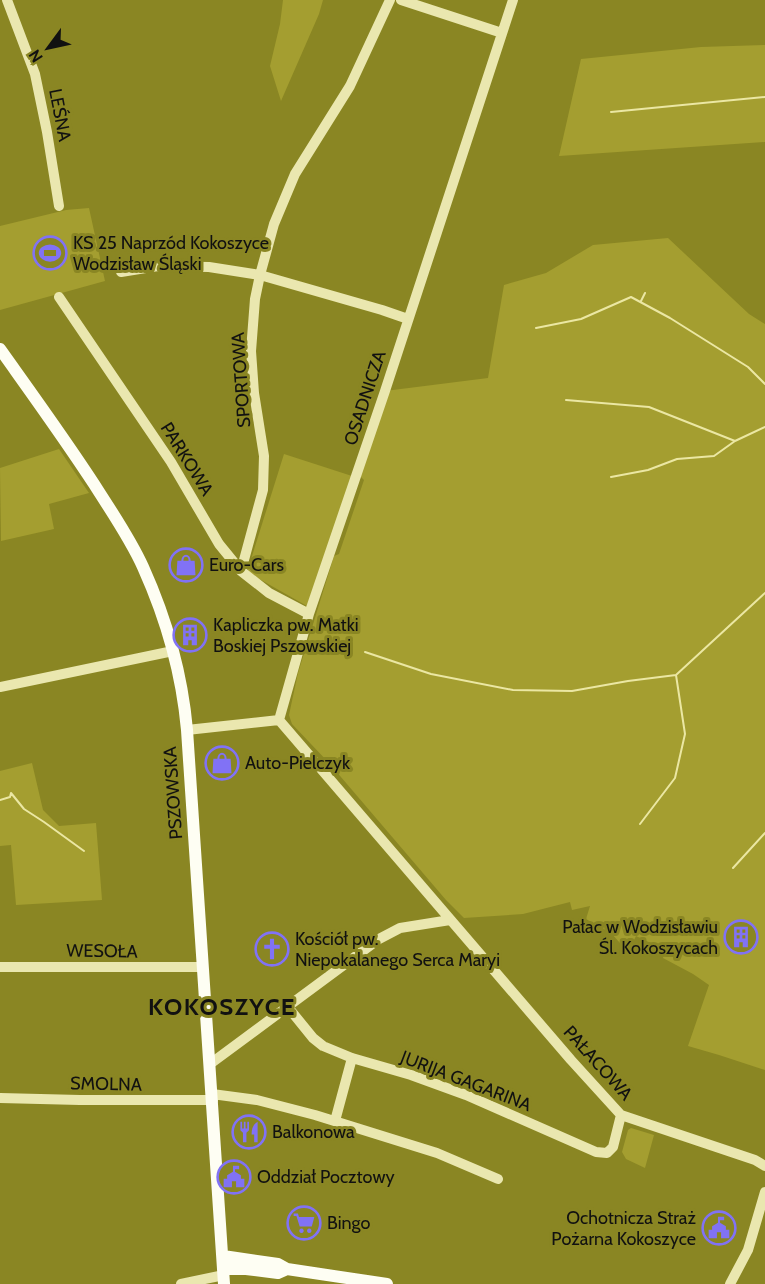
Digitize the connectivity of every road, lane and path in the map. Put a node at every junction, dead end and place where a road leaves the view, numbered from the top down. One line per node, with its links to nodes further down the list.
1 (7, 0): 6 (street, LEŚNA)
2 (390, 0): 8 (street, SPORTOWA)
3 (401, 0): 5 (street)
4 (513, 0): 5 (street, OSADNICZA)
5 (502, 33): 10 (street, OSADNICZA)
6 (59, 206)
7 (121, 272): 8 (street)
8 (260, 275): 10 (street); 12 (street, SPORTOWA)
9 (59, 297): 12 (street, PARKOWA)
10 (408, 319): 13 (street, OSADNICZA)
11 (0, 349): 14 (main road, PSZOWSKA)
12 (241, 571): 13 (street, PARKOWA)
13 (309, 614): 16 (street, OSADNICZA)
14 (172, 651): 15 (street); 17 (main road, PSZOWSKA)
15 (0, 687)
16 (279, 720): 17 (street); 18 (street, PAŁACOWA)
17 (187, 730): 20 (main road, PSZOWSKA)
18 (450, 920): 21 (street); 26 (street, PAŁACOWA)
19 (0, 967): 20 (street, WESOŁA)
20 (203, 968): 23 (main road, PSZOWSKA)
21 (287, 1006): 22 (street, JURIJA GAGARINA); 23 (street)
22 (352, 1058): 26 (street, JURIJA GAGARINA); 27 (street)
23 (210, 1064): 24 (main road, PSZOWSKA)
24 (212, 1097): 25 (street, SMOLNA); 27 (street, SMOLNA); 31 (main road, PSZOWSKA)
25 (0, 1098)
26 (621, 1114): 28 (street, PAŁACOWA)
27 (335, 1121): 29 (street, SMOLNA)
28 (765, 1166)
29 (498, 1179)
30 (765, 1192): 36 (street)
31 (223, 1256): 32 (main road); 33 (main road, PSZOWSKA)
32 (286, 1269): 33 (main road); 35 (main road)
33 (224, 1276): 34 (street)
34 (181, 1284)
35 (387, 1284)
36 (730, 1284)

